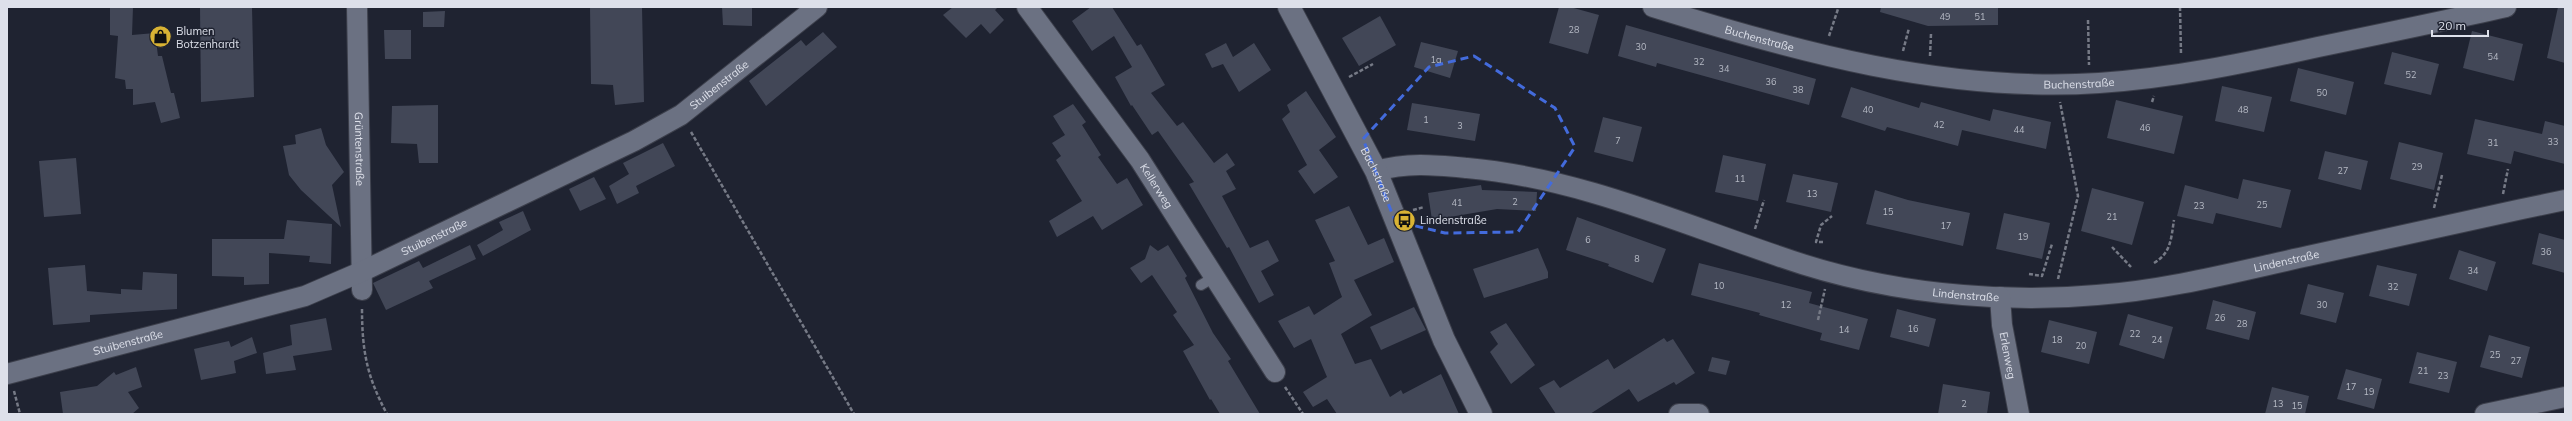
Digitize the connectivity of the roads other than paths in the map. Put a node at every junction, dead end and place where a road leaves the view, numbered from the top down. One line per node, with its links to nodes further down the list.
1 (358, 7): 9 (street, Grüntenstraße)
2 (817, 7): 9 (street, Stuibenstraße)
3 (1027, 7): 11 (street, Kellerweg)
4 (1289, 7): 7 (street, Bachstraße)
5 (1653, 7): 6 (street, Buchenstraße)
6 (2506, 7)
7 (1376, 171): 10 (street, Lindenstraße); 14 (street, Bachstraße)
8 (2565, 200): 10 (street, Lindenstraße)
9 (362, 281): 12 (street, Stuibenstraße)
10 (2000, 297): 17 (street, Erlenweg)
11 (1274, 372)
12 (7, 374)
13 (2565, 397): 18 (street)
14 (1481, 414)
15 (1679, 414): 16 (street)
16 (1699, 414)
17 (2019, 414)
18 (2485, 414)

